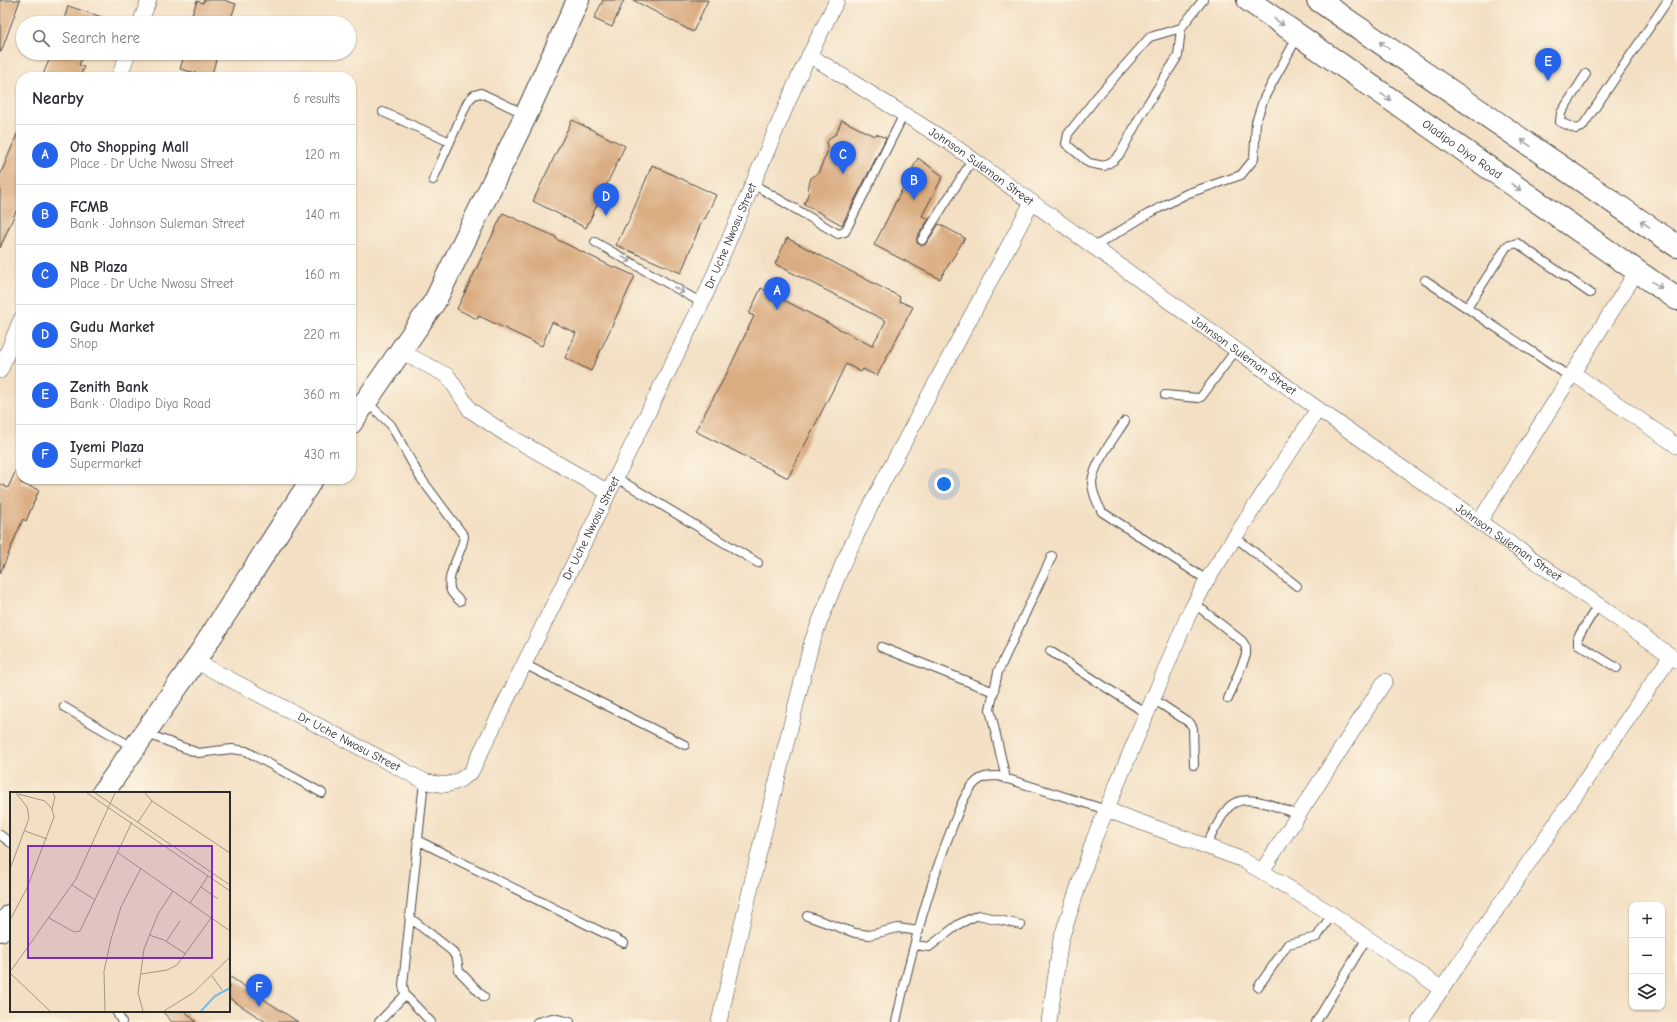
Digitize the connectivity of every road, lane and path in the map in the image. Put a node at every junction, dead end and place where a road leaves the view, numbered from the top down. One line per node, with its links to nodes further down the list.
1 (149, 0): 8 (street)
2 (578, 0): 17 (main road)
3 (837, 0): 11 (street, Dr Uche Nwosu Street)
4 (1203, 0): 9 (lane)
5 (1248, 0): 10 (main road, Oladipo Diya Road, one-way to 10)
6 (1318, 0): 25 (main road, one-way to 6)
7 (1668, 0): 14 (lane)
8 (143, 16)
9 (1181, 28): 9 (lane)
10 (1298, 35): 26 (lane); 27 (main road, Oladipo Diya Road, one-way to 27)
11 (809, 55): 16 (street, Johnson Suleman Street); 21 (street, Dr Uche Nwosu Street)
12 (125, 60): 13 (street)
13 (121, 72)
14 (1586, 74)
15 (384, 112): 18 (lane)
16 (904, 114): 19 (street, Johnson Suleman Street); 21 (lane)
17 (526, 115): 18 (lane); 35 (main road)
18 (450, 142): 20 (lane)
19 (973, 159): 22 (street, Johnson Suleman Street); 23 (lane)
20 (433, 180)
21 (753, 184): 31 (street, Dr Uche Nwosu Street)
22 (1032, 202): 26 (street, Johnson Suleman Street); 101 (street)
23 (922, 240)
24 (595, 242): 31 (lane, one-way to 31)
25 (1677, 246)
26 (1094, 247): 34 (street, Johnson Suleman Street)
27 (1637, 272): 30 (main road, Oladipo Diya Road, one-way to 30); 37 (street)
28 (1425, 280): 32 (lane)
29 (1590, 293): 32 (lane)
30 (1677, 299)
31 (702, 302): 43 (street, Dr Uche Nwosu Street)
32 (1467, 308): 37 (lane)
33 (16, 331): 36 (street)
34 (1236, 350): 38 (lane); 39 (street, Johnson Suleman Street)
35 (402, 352): 40 (main road); 45 (street)
36 (0, 371)
37 (1572, 375): 42 (street); 46 (street)
38 (1165, 395)
39 (1318, 409): 46 (street, Johnson Suleman Street); 47 (street)
40 (356, 413): 52 (lane)
41 (1125, 421): 50 (lane)
42 (1677, 446)
43 (615, 477): 45 (street, Dr Uche Nwosu Street); 49 (lane)
44 (309, 484): 58 (main road)
45 (608, 492): 59 (street, Dr Uche Nwosu Street)
46 (1480, 522): 54 (street, Johnson Suleman Street)
47 (1235, 538): 50 (street); 51 (lane)
48 (1052, 556): 62 (lane)
49 (758, 562)
50 (1207, 580): 53 (street)
51 (1297, 586)
52 (460, 601)
53 (1195, 604): 63 (lane); 64 (street)
54 (1598, 605): 57 (street, Johnson Suleman Street); 60 (lane)
55 (881, 647): 62 (lane)
56 (1050, 651): 66 (lane)
57 (1674, 658): 92 (street)
58 (195, 661): 67 (main road); 71 (street, Dr Uche Nwosu Street)
59 (524, 664): 68 (lane); 71 (street, Dr Uche Nwosu Street)
60 (1617, 668)
61 (1385, 681): 75 (street)
62 (994, 692): 70 (lane)
63 (1228, 699)
64 (1153, 700): 66 (street); 69 (lane)
65 (64, 707): 67 (lane)
66 (1147, 714): 74 (street)
67 (139, 740): 72 (main road); 73 (lane)
68 (685, 745)
69 (1194, 765)
70 (1006, 779): 74 (lane); 87 (lane)
71 (424, 781): 77 (lane)
72 (104, 792)
73 (322, 793)
74 (1107, 810): 79 (street); 103 (street)
75 (1298, 815): 79 (lane); 80 (street)
76 (0, 835): 78 (lane)
77 (417, 840): 84 (lane); 89 (lane)
78 (10, 842)
79 (1206, 846): 80 (street)
80 (1262, 871): 81 (street)
81 (1332, 914): 88 (street); 91 (lane)
82 (10, 916): 86 (main road)
83 (807, 916): 87 (lane)
84 (409, 917): 93 (lane); 94 (lane)
85 (1021, 925): 90 (lane)
86 (0, 930)
87 (919, 931): 90 (lane)
88 (1367, 938): 92 (street); 104 (lane)
89 (624, 943)
90 (915, 945): 102 (lane)
91 (1258, 987)
92 (1442, 989): 105 (street)
93 (405, 995): 97 (lane); 98 (lane)
94 (484, 997)
95 (117, 1012): 96 (lane)
96 (123, 1021)
97 (379, 1022)
98 (431, 1022)
99 (537, 1022): 100 (lane)
100 (570, 1022)
101 (719, 1022)
102 (896, 1022)
103 (1049, 1022)
104 (1316, 1022)
105 (1419, 1022)

